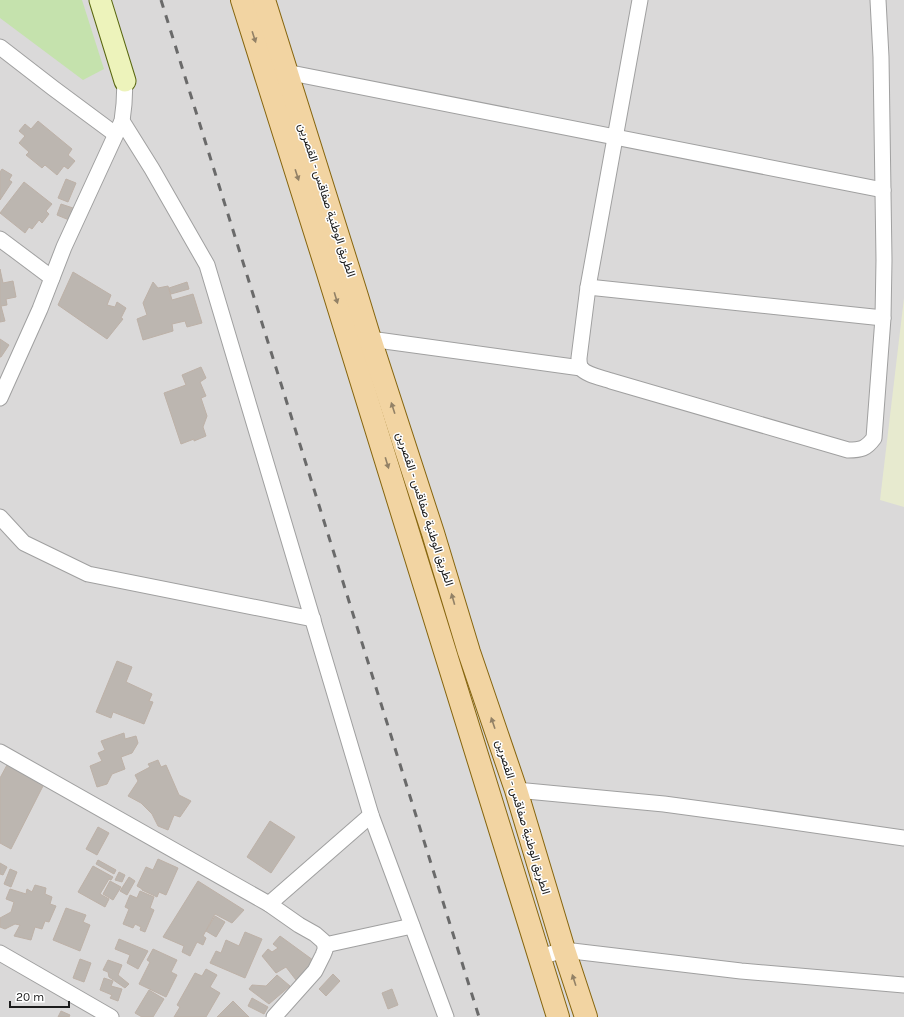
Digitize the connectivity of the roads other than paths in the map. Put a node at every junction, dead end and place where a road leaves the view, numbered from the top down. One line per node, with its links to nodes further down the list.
1 (100, 0): 8 (street)
2 (242, 0): 12 (main road, الطريق الوطنية صفاقس - القصرين, one-way to 12)
3 (264, 0): 7 (main road, الطريق الوطنية صفاقس - القصرين)
4 (640, 0): 11 (street)
5 (878, 0): 13 (street)
6 (0, 47): 10 (street)
7 (286, 72): 11 (street); 12 (main road, الطريق الوطنية صفاقس - القصرين)
8 (125, 81): 9 (street)
9 (122, 121): 10 (street); 24 (street)
10 (115, 134): 15 (street)
11 (615, 137): 13 (street); 16 (street)
12 (299, 147): 18 (main road, الطريق الوطنية صفاقس - القصرين); 23 (main road, الطريق الوطنية صفاقس - القصرين, one-way to 23)
13 (883, 190): 17 (street)
14 (0, 239): 15 (street)
15 (52, 278): 20 (street)
16 (588, 287): 17 (street); 19 (street)
17 (883, 318): 19 (street)
18 (370, 339): 19 (street); 22 (main road, الطريق الوطنية صفاقس - القصرين, one-way to 18)
19 (580, 368)
20 (0, 398)
21 (0, 517): 24 (street)
22 (445, 569): 23 (main road); 26 (main road, الطريق الوطنية صفاقس - القصرين, one-way to 22)
23 (422, 577): 34 (main road, الطريق الوطنية صفاقس - القصرين)
24 (312, 619): 27 (street)
25 (0, 752): 29 (street)
26 (516, 790): 28 (street); 32 (main road, الطريق الوطنية صفاقس - القصرين)
27 (371, 815): 29 (street); 30 (street)
28 (904, 838)
29 (269, 904): 31 (street)
30 (412, 926): 31 (street); 38 (street)
31 (325, 945): 37 (street)
32 (564, 950): 34 (street); 35 (street); 40 (main road, الطريق الوطنية صفاقس - القصرين, one-way to 32)
33 (0, 953): 36 (street)
34 (540, 957): 39 (main road, الطريق الوطنية صفاقس - القصرين)
35 (904, 985)
36 (111, 1017)
37 (274, 1017)
38 (446, 1017)
39 (558, 1017)
40 (586, 1017)

